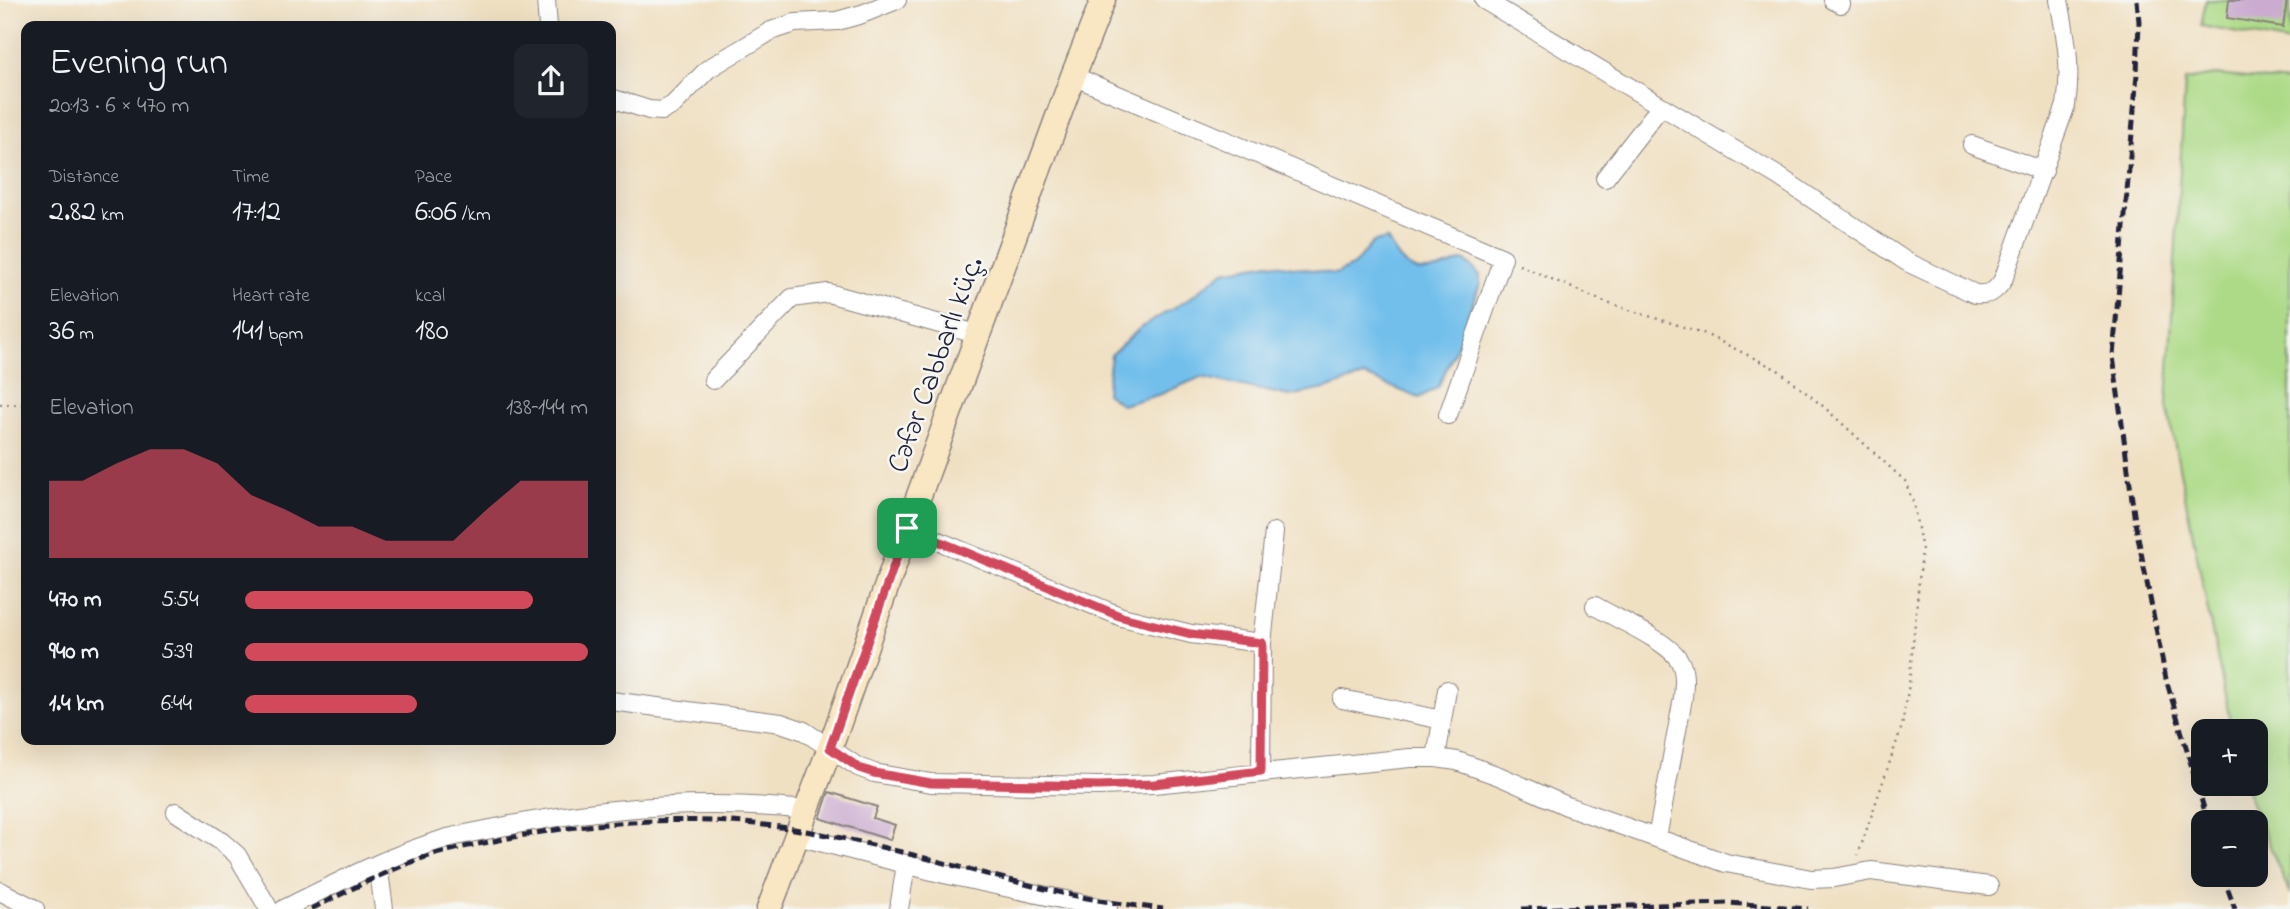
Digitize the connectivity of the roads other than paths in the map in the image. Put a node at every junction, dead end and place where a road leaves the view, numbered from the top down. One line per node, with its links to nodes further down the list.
1 (546, 0): 6 (street)
2 (895, 0): 8 (street)
3 (1102, 0): 7 (street, Cəfər Cabbarlı küç.)
4 (1484, 0): 9 (street)
5 (2059, 0): 11 (street)
6 (548, 21)
7 (1073, 76): 13 (street, Cəfər Cabbarlı küç.); 15 (street)
8 (616, 100)
9 (1661, 106): 11 (street); 12 (street)
10 (1972, 145): 11 (street)
11 (2043, 171)
12 (1605, 178)
13 (980, 335): 14 (street); 16 (street, Cəfər Cabbarlı küç.)
14 (713, 380)
15 (1448, 415)
16 (907, 528): 19 (street); 24 (street, Cəfər Cabbarlı küç.)
17 (1274, 532): 19 (street)
18 (1595, 606): 30 (street)
19 (1262, 643): 26 (street)
20 (1447, 690): 23 (street)
21 (1342, 699): 23 (street)
22 (616, 702): 24 (street)
23 (1442, 720): 25 (street)
24 (830, 748): 26 (street); 27 (street, Cəfər Cabbarlı küç.)
25 (1436, 758): 26 (street); 30 (street)
26 (1261, 771)
27 (807, 810): 29 (street, Cəfər Cabbarlı küç.); 31 (street)
28 (176, 812): 36 (street)
29 (797, 836): 32 (street); 39 (street, Cəfər Cabbarlı küç.)
30 (1657, 838): 33 (street)
31 (378, 864): 37 (street); 38 (street)
32 (906, 864): 40 (street); 41 (street)
33 (1989, 886)
34 (0, 891): 35 (street)
35 (35, 909)
36 (269, 909)
37 (284, 909)
38 (384, 909)
39 (769, 909)
40 (899, 909)
41 (1108, 909)

